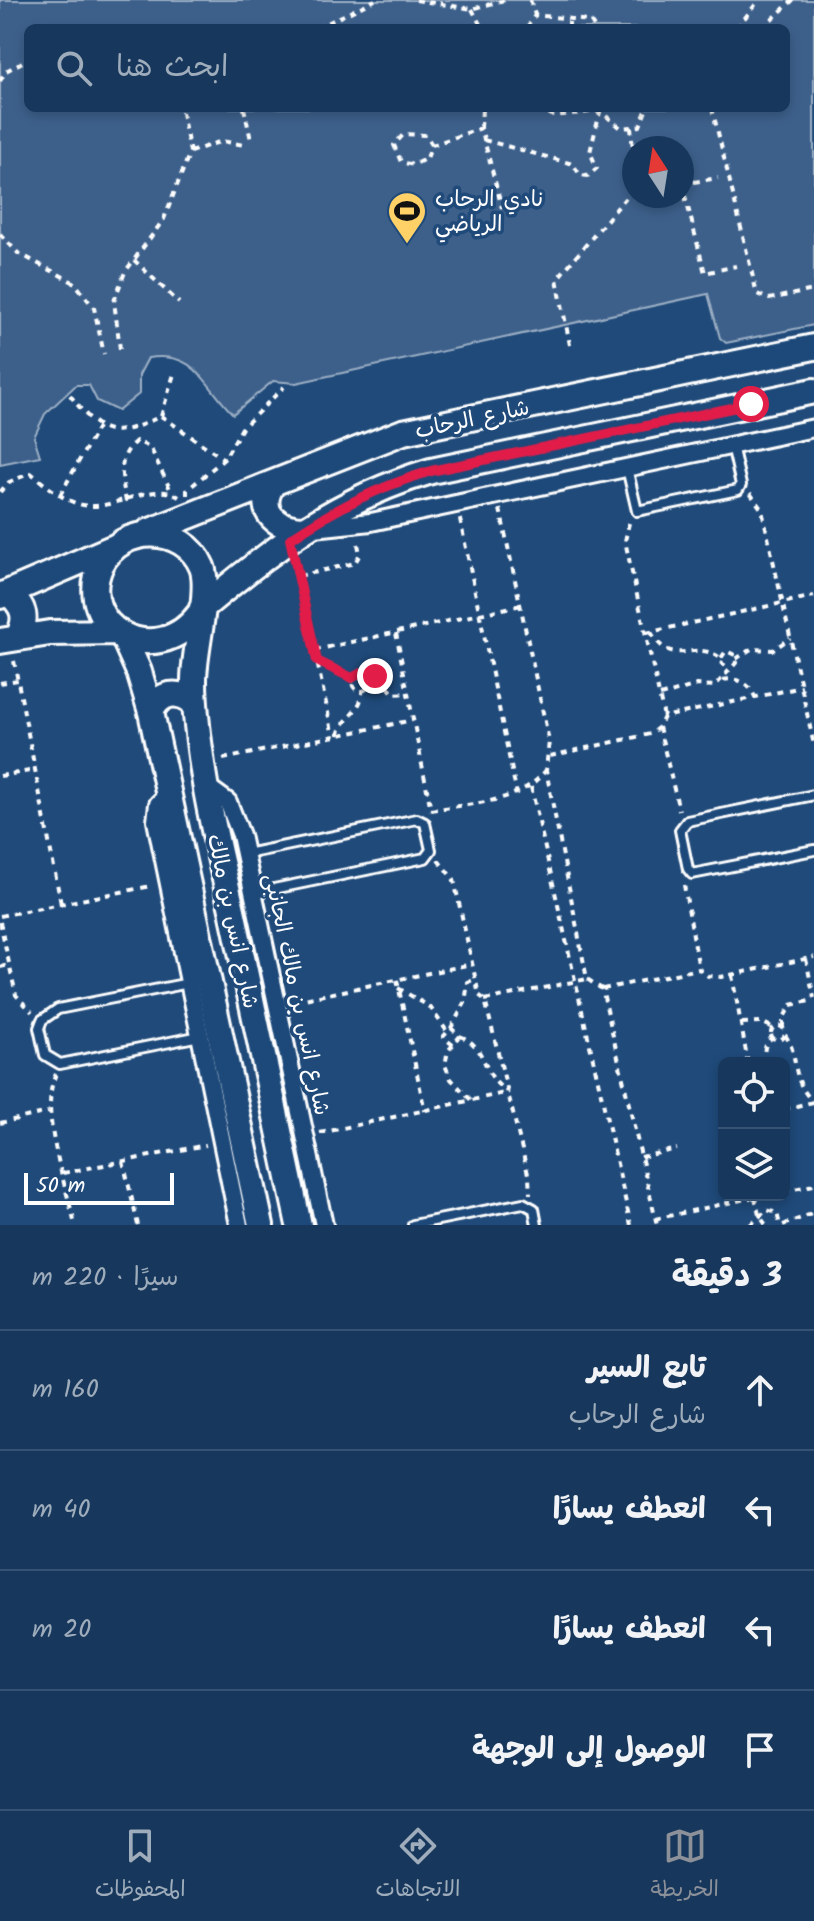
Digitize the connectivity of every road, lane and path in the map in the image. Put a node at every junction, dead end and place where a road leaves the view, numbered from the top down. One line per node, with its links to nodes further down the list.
1 (375, 0): 10 (path)
2 (416, 0): 7 (path)
3 (504, 0): 7 (path)
4 (530, 0): 8 (path)
5 (759, 0): 15 (path)
6 (793, 0): 16 (path)
7 (472, 9): 11 (path)
8 (535, 15): 9 (path); 12 (path)
9 (569, 19): 13 (path); 14 (path)
10 (325, 24)
11 (480, 24)
12 (529, 24)
13 (569, 24)
14 (592, 24)
15 (740, 24)
16 (767, 24)
17 (24, 61): 18 (path)
18 (0, 81)
19 (182, 112): 37 (path)
20 (245, 112): 33 (path)
21 (482, 112): 31 (path)
22 (546, 112): 29 (path)
23 (573, 112): 29 (path)
24 (591, 112): 29 (path)
25 (600, 112): 34 (path)
26 (602, 112): 30 (path)
27 (645, 112): 30 (path)
28 (713, 112): 46 (path)
29 (574, 116)
30 (631, 127): 32 (path)
31 (481, 128): 34 (path); 36 (path)
32 (632, 136)
33 (251, 140)
34 (484, 140): 41 (path)
35 (244, 145): 37 (path)
36 (432, 145): 36 (path)
37 (190, 152): 44 (path)
38 (718, 178): 39 (path)
39 (694, 182)
40 (622, 203): 48 (path)
41 (502, 208)
42 (688, 208): 45 (path)
43 (0, 234): 51 (path)
44 (134, 260): 47 (path); 50 (path)
45 (736, 266)
46 (814, 290)
47 (179, 303)
48 (570, 345)
49 (814, 347): 64 (street, شارع الرحاب)
50 (120, 349)
51 (104, 354)
52 (174, 374): 56 (path)
53 (284, 387): 62 (path)
54 (814, 391): 75 (street, شارع الرحاب)
55 (70, 395): 57 (path)
56 (161, 416): 59 (path); 62 (path)
57 (98, 427): 59 (path); 69 (path)
58 (814, 428): 61 (street)
59 (133, 430): 60 (path)
60 (136, 441): 67 (path); 70 (path)
61 (732, 445): 63 (street); 65 (lane)
62 (224, 459): 67 (path)
63 (627, 468): 68 (street); 72 (lane)
64 (272, 485): 74 (street, شارع الرحاب); 75 (street)
65 (740, 488): 72 (lane); 80 (path)
66 (0, 492): 69 (path)
67 (172, 493): 70 (path)
68 (497, 495): 71 (street); 81 (path)
69 (60, 496): 70 (path)
70 (126, 502)
71 (457, 504): 73 (street); 83 (path)
72 (637, 511): 86 (path)
73 (354, 525): 75 (street); 77 (path)
74 (143, 534): 76 (street); 82 (street)
75 (298, 534): 77 (path); 82 (street, شارع الرحاب)
76 (117, 545): 78 (street); 84 (street)
77 (299, 576): 89 (path)
78 (4, 594): 88 (street)
79 (814, 596): 80 (path)
80 (783, 603): 86 (path); 87 (path)
81 (521, 605): 83 (path); 111 (path)
82 (201, 611): 84 (street); 104 (street, شارع انس بن مالك)
83 (479, 615): 85 (path); 118 (path)
84 (120, 633): 88 (street); 105 (street, شارع انس بن مالك)
85 (396, 633): 89 (path); 101 (path)
86 (649, 633): 90 (path); 102 (path)
87 (790, 638): 91 (path); 99 (path)
88 (9, 639): 96 (path)
89 (315, 650): 92 (path)
90 (719, 657): 91 (path); 93 (path)
91 (736, 659): 93 (path)
92 (317, 661): 94 (path); 109 (path)
93 (728, 669): 97 (path)
94 (352, 678): 95 (path); 100 (path)
95 (369, 678): 100 (path); 101 (path)
96 (18, 680): 98 (path); 112 (path)
97 (723, 680): 102 (path); 103 (path)
98 (0, 683)
99 (802, 687): 103 (path); 110 (path)
100 (362, 691): 109 (path)
101 (408, 693): 107 (path)
102 (660, 696): 106 (path)
103 (755, 697): 106 (path)
104 (195, 704): 105 (street); 114 (street, شارع انس بن مالك)
105 (151, 712): 117 (street, شارع انس بن مالك)
106 (664, 717): 108 (path)
107 (413, 720): 109 (path); 120 (path)
108 (659, 727): 111 (path); 122 (path)
109 (336, 736): 114 (path)
110 (814, 745)
111 (549, 756): 113 (path)
112 (35, 770): 115 (path); 129 (path)
113 (546, 770): 116 (path); 140 (path)
114 (204, 774): 124 (street, شارع انس بن مالك الجانبى); 187 (street, شارع انس بن مالك)
115 (0, 776)
116 (531, 787): 118 (path); 142 (path)
117 (169, 794): 127 (street); 186 (street, شارع انس بن مالك)
118 (517, 795): 120 (path)
119 (814, 795): 122 (lane)
120 (431, 810): 121 (path)
121 (422, 820): 124 (lane); 125 (lane)
122 (687, 821): 126 (lane)
123 (814, 850): 126 (lane)
124 (246, 854): 128 (street, شارع انس بن مالك الجانبى)
125 (429, 855): 128 (lane); 134 (path)
126 (692, 874): 137 (path)
127 (169, 883): 129 (path); 143 (street)
128 (254, 893): 148 (street, شارع انس بن مالك الجانبى)
129 (61, 904): 130 (path)
130 (0, 916)
131 (0, 922): 135 (path)
132 (814, 957): 133 (path)
133 (806, 959): 138 (path); 146 (path)
134 (472, 964): 139 (path); 141 (path)
135 (9, 965): 136 (path); 149 (path)
136 (0, 967)
137 (699, 969): 138 (path); 145 (path)
138 (732, 975): 150 (path)
139 (476, 979): 147 (path); 153 (path)
140 (587, 979): 142 (path); 145 (path)
141 (397, 980): 144 (path); 148 (path)
142 (575, 981): 147 (path); 191 (path)
143 (190, 983): 149 (lane); 155 (street)
144 (398, 988): 153 (path); 166 (path)
145 (602, 989): 172 (path)
146 (814, 999): 151 (path)
147 (485, 1000): 162 (path)
148 (278, 1005): 169 (street, شارع انس بن مالك الجانبى)
149 (42, 1020): 161 (lane)
150 (741, 1023): 152 (path); 159 (path)
151 (783, 1027): 152 (path); 154 (path)
152 (774, 1028): 157 (path)
153 (448, 1029): 156 (path); 158 (path)
154 (785, 1035): 157 (path); 164 (path)
155 (200, 1036): 161 (lane); 170 (street)
156 (460, 1036): 158 (path); 162 (path)
157 (772, 1036): 160 (path)
158 (453, 1045): 163 (path)
159 (747, 1057)
160 (764, 1057)
161 (60, 1064): 167 (path)
162 (509, 1092): 163 (path); 179 (path)
163 (471, 1100): 166 (path)
164 (813, 1102): 165 (path)
165 (790, 1108)
166 (425, 1111): 169 (path)
167 (49, 1112): 168 (path); 174 (path)
168 (0, 1123)
169 (305, 1136): 188 (street, شارع انس بن مالك الجانبى)
170 (222, 1142): 173 (path); 185 (street)
171 (677, 1149): 172 (path)
172 (641, 1157): 182 (path)
173 (123, 1161): 174 (path); 184 (path)
174 (63, 1173): 183 (path)
175 (814, 1185): 176 (path)
176 (790, 1190)
177 (739, 1201): 182 (path)
178 (756, 1201): 181 (path)
179 (530, 1204): 189 (lane); 190 (lane)
180 (814, 1213): 194 (path)
181 (759, 1215): 192 (path); 193 (path); 194 (path)
182 (656, 1222)
183 (75, 1225)
184 (138, 1225)
185 (239, 1225)
186 (261, 1225)
187 (299, 1225)
188 (324, 1225)
189 (413, 1225)
190 (537, 1225)
191 (631, 1225)
192 (750, 1225)
193 (766, 1225)
194 (782, 1225)

